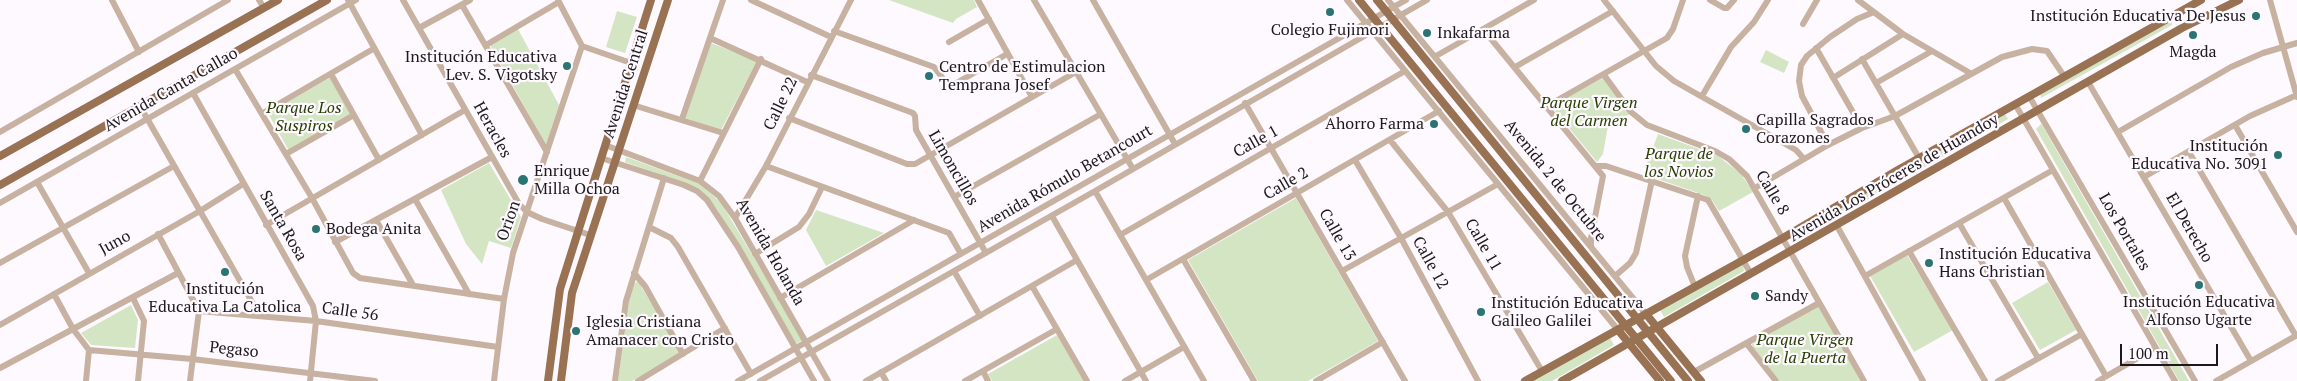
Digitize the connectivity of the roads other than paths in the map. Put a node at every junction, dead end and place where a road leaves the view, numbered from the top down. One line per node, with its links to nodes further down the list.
1 (112, 0): 64 (street)
2 (228, 0): 64 (street)
3 (259, 0): 37 (street)
4 (278, 0): 37 (main road, Avenida Canta Callao)
5 (327, 0): 91 (main road, Avenida Canta Callao)
6 (356, 0): 35 (street, Avenida Canta Callao)
7 (403, 0): 48 (street, Heracles)
8 (470, 0): 36 (street)
9 (651, 0): 69 (main road, Avenida Central)
10 (668, 0): 90 (main road, Avenida Central)
11 (723, 0): 54 (street)
12 (751, 0): 52 (street)
13 (851, 0): 52 (street, Calle 22)
14 (978, 0): 44 (street)
15 (1034, 0): 73 (street)
16 (1093, 0): 109 (street)
17 (1347, 0): 45 (street)
18 (1359, 0): 43 (main road)
19 (1377, 0): 38 (main road, Avenida 2 de Octubre)
20 (1388, 0): 38 (street, Avenida 2 de Octubre)
21 (1406, 0): 38 (street, Avenida Rómulo Betancourt)
22 (1426, 0): 42 (street, Avenida Rómulo Betancourt)
23 (1534, 0): 50 (street)
24 (1604, 0): 39 (street)
25 (1682, 0): 62 (street)
26 (1710, 0): 27 (street)
27 (1734, 0)
28 (1768, 0): 84 (street)
29 (1817, 0): 46 (street)
30 (1858, 0): 40 (street)
31 (2201, 0): 41 (main road, Avenida Los Próceres de Huandoy)
32 (2239, 0): 49 (main road, Avenida Los Próceres de Huandoy)
33 (2270, 0): 59 (street)
34 (558, 1): 57 (street); 58 (street)
35 (348, 2): 61 (street); 71 (street, Avenida Canta Callao)
36 (462, 4): 48 (street); 57 (street)
37 (264, 8): 121 (main road, Avenida Canta Callao)
38 (1390, 10): 42 (main road, Avenida 2 de Octubre); 43 (street, Avenida Rómulo Betancourt)
39 (1613, 11): 62 (street); 70 (street)
40 (1874, 12): 53 (street); 60 (street)
41 (2175, 15): 49 (main road); 78 (main road, Avenida Los Próceres de Huandoy)
42 (1397, 17): 47 (street, Avenida Rómulo Betancourt); 66 (street, Avenida 2 de Octubre); 206 (main road, Avenida 2 de Octubre)
43 (1375, 19): 45 (street, Avenida Rómulo Betancourt); 47 (main road)
44 (989, 20): 55 (street); 65 (street)
45 (1367, 24): 51 (street); 109 (street, Avenida Rómulo Betancourt)
46 (1803, 24)
47 (1381, 26): 51 (street, Avenida Rómulo Betancourt); 211 (main road)
48 (419, 28): 93 (street, Heracles)
49 (2182, 28): 81 (main road, Avenida Los Próceres de Huandoy)
50 (1483, 29): 66 (street); 70 (street)
51 (1373, 31): 72 (street); 88 (street, Avenida Rómulo Betancourt)
52 (833, 34): 65 (street); 76 (street, Calle 22)
53 (1903, 34): 63 (street); 67 (street)
54 (710, 38): 68 (street); 102 (street)
55 (949, 42)
56 (2297, 43): 59 (street)
57 (486, 45): 117 (street)
58 (582, 46): 69 (street); 117 (street, Orion)
59 (2284, 46): 86 (street); 107 (street)
60 (1816, 48): 79 (street); 114 (street)
61 (374, 49): 75 (street); 110 (street)
62 (1646, 51): 77 (street); 84 (street)
63 (1932, 51): 74 (street); 82 (street)
64 (139, 52): 106 (street)
65 (1008, 54): 87 (street)
66 (1436, 56): 174 (street, Avenida 2 de Octubre)
67 (1862, 59): 79 (street); 82 (street)
68 (761, 60): 80 (street); 108 (street)
69 (631, 63): 113 (main road, Avenida Central)
70 (1515, 67): 92 (street)
71 (235, 69): 83 (street, Avenida Canta Callao); 96 (street)
72 (1405, 71): 94 (street); 116 (street, Calle 1)
73 (1076, 72): 87 (street); 97 (street)
74 (1970, 73): 78 (street); 99 (street)
75 (331, 74): 96 (street); 98 (street)
76 (811, 75): 80 (street, Calle 22); 120 (street, Limoncillos)
77 (1604, 75): 92 (street); 144 (street, Calle 8)
78 (2064, 76): 85 (main road, Avenida Los Próceres de Huandoy)
79 (1833, 78): 105 (street)
80 (808, 82): 101 (street, Calle 22)
81 (2088, 82): 95 (main road, Avenida Los Próceres de Huandoy); 107 (street, El Derecho)
82 (1876, 83): 99 (street)
83 (193, 93): 100 (street, Avenida Canta Callao); 140 (street, Santa Rosa)
84 (1702, 96): 125 (street)
85 (2029, 96): 89 (main road, Avenida Los Próceres de Huandoy); 95 (street, Los Portales)
86 (2297, 96): 104 (street)
87 (1032, 97): 120 (street)
88 (1245, 103): 112 (street, Avenida Rómulo Betancourt); 116 (street, Calle 13)
89 (2015, 104): 103 (street, Los Portales); 124 (main road, Avenida Los Próceres de Huandoy)
90 (633, 105): 102 (street); 115 (main road, Avenida Central)
91 (140, 106): 100 (street); 142 (main road, Avenida Canta Callao)
92 (1547, 106): 132 (street)
93 (465, 110): 110 (street); 122 (street, Heracles)
94 (1440, 111): 111 (street, Calle 2); 141 (street)
95 (2038, 112): 103 (main road, Avenida Los Próceres de Huandoy); 281 (street, Los Portales)
96 (262, 113): 119 (street)
97 (1101, 114): 127 (street); 148 (street)
98 (354, 115): 119 (street); 126 (street)
99 (1895, 116): 105 (street); 124 (street)
100 (148, 118): 130 (street); 139 (street, Avenida Canta Callao)
101 (789, 118): 120 (street); 131 (street, Calle 22)
102 (682, 120): 108 (street)
103 (2024, 120): 134 (street, Los Portales); 162 (main road, Avenida Los Próceres de Huandoy)
104 (2235, 125): 118 (street); 166 (street)
105 (1862, 128): 114 (street)
106 (0, 132)
107 (2118, 132): 135 (street, El Derecho)
108 (723, 134): 138 (street)
109 (1170, 134): 112 (street); 127 (street, Avenida Rómulo Betancourt)
110 (422, 135): 126 (street)
111 (1390, 140): 128 (street, Calle 2); 155 (street, Calle 11)
112 (1175, 144): 133 (street, Avenida Rómulo Betancourt)
113 (605, 145): 115 (street, Avenida Holanda); 123 (main road, Avenida Central)
114 (1828, 145): 125 (street)
115 (619, 148): 129 (main road, Avenida Central); 138 (street, Avenida Holanda)
116 (1271, 149): 146 (street, Calle 13); 169 (street, Calle 1)
117 (547, 152): 154 (street, Orion)
118 (2189, 152): 135 (street); 216 (street)
119 (286, 154): 149 (street)
120 (930, 155): 148 (street, Limoncillos)
121 (0, 156)
122 (492, 157): 150 (street); 154 (street, Heracles)
123 (600, 158): 129 (street, Avenida Holanda); 165 (main road, Avenida Central)
124 (1919, 158): 171 (main road, Avenida Los Próceres de Huandoy)
125 (1804, 159): 144 (street)
126 (379, 160): 149 (street)
127 (1127, 160): 133 (street); 173 (street, Avenida Rómulo Betancourt)
128 (1355, 160): 146 (street, Calle 2); 170 (street, Calle 12)
129 (614, 162): 136 (street, Avenida Holanda); 168 (main road, Avenida Central)
130 (174, 166): 153 (street); 163 (street)
131 (766, 166): 143 (street); 157 (street, Calle 22)
132 (1596, 166): 137 (street); 174 (street)
133 (1133, 169): 145 (street, Avenida Rómulo Betancourt)
134 (2053, 170): 151 (street); 224 (street, Los Portales)
135 (2144, 177): 232 (street, El Derecho)
136 (664, 178): 164 (street); 223 (street, Avenida Holanda)
137 (1652, 180): 147 (street); 190 (street)
138 (700, 181): 157 (street, Avenida Holanda)
139 (37, 182): 152 (street, Avenida Canta Callao); 163 (street)
140 (243, 184): 153 (street, Juno); 161 (street, Santa Rosa)
141 (1498, 184): 155 (street); 211 (street)
142 (0, 185)
143 (822, 187): 159 (street); 178 (street)
144 (1755, 188): 171 (street, Calle 8)
145 (1095, 192): 156 (street, Avenida Rómulo Betancourt); 169 (street)
146 (1297, 194): 180 (street, Calle 2); 185 (street, Calle 13)
147 (1698, 196): 182 (street); 195 (street)
148 (954, 197): 173 (street, Limoncillos)
149 (312, 198): 161 (street); 172 (street)
150 (415, 198): 158 (street); 197 (street)
151 (2004, 198): 160 (street); 215 (street)
152 (0, 203)
153 (200, 211): 167 (street, Juno); 204 (street)
154 (527, 212): 165 (street); 200 (street, Orion)
155 (1448, 212): 170 (street); 235 (street, Calle 11)
156 (1052, 216): 177 (street, Avenida Rómulo Betancourt); 181 (street)
157 (735, 218): 178 (street, Avenida Holanda)
158 (376, 220): 172 (street); 193 (street)
159 (914, 220): 179 (street); 199 (street)
160 (1959, 223): 175 (street); 230 (street)
161 (266, 225): 207 (street, Santa Rosa)
162 (1837, 226): 176 (main road, Avenida Los Próceres de Huandoy); 191 (street)
163 (63, 227): 183 (street); 186 (street)
164 (649, 227): 188 (street); 210 (street)
165 (577, 231): 168 (street); 248 (main road, Avenida Central)
166 (2297, 232)
167 (158, 234): 186 (street, Juno); 187 (street)
168 (590, 235): 249 (main road, Avenida Central)
169 (1120, 235): 192 (street)
170 (1401, 238): 185 (street); 267 (street, Calle 12)
171 (1783, 238): 176 (street, Calle 8); 182 (main road, Avenida Los Próceres de Huandoy)
172 (335, 242): 193 (street)
173 (980, 244): 177 (street, Limoncillos); 179 (street, Avenida Rómulo Betancourt)
174 (1591, 247): 190 (street, Avenida 2 de Octubre)
175 (1909, 251): 191 (street); 277 (street)
176 (1790, 252): 189 (main road, Avenida Los Próceres de Huandoy); 201 (street, Calle 8)
177 (986, 253): 184 (street, Avenida Rómulo Betancourt)
178 (755, 254): 199 (street, Avenida Holanda)
179 (961, 254): 218 (street, Avenida Rómulo Betancourt)
180 (1183, 259): 192 (street, Calle 2); 264 (street)
181 (1077, 260): 194 (street); 238 (street)
182 (1743, 260): 189 (street); 195 (main road, Avenida Los Próceres de Huandoy)
183 (0, 263)
184 (954, 271): 205 (street); 226 (street, Avenida Rómulo Betancourt)
185 (1342, 272): 219 (street, Calle 13)
186 (89, 273): 196 (street, Juno)
187 (178, 273): 198 (street); 202 (street)
188 (634, 273): 228 (street); 250 (street)
189 (1751, 274): 209 (main road, Avenida Los Próceres de Huandoy)
190 (1615, 276): 203 (street, Avenida 2 de Octubre)
191 (1865, 276): 276 (street)
192 (1146, 280): 222 (street)
193 (413, 285): 197 (street)
194 (1032, 286): 205 (street); 213 (street)
195 (1695, 287): 203 (main road, Avenida Los Próceres de Huandoy)
196 (54, 294): 208 (street, Juno); 212 (street)
197 (469, 294): 200 (street)
198 (133, 298): 212 (street); 227 (street)
199 (780, 298): 218 (street, Avenida Holanda)
200 (504, 299): 221 (street, Orion)
201 (1819, 303): 220 (street); 275 (street, Calle 8)
202 (199, 311): 204 (street, Calle 56); 231 (street)
203 (1646, 314): 206 (main road, Avenida Los Próceres de Huandoy); 209 (main road, Avenida 2 de Octubre)
204 (260, 316): 207 (street, Calle 56)
205 (980, 316): 237 (street)
206 (1637, 319): 211 (main road, Avenida Los Próceres de Huandoy); 214 (main road, Avenida 2 de Octubre)
207 (316, 321): 221 (street, Calle 56); 236 (street, Santa Rosa)
208 (0, 325)
209 (1656, 326): 214 (main road, Avenida Los Próceres de Huandoy); 239 (main road, Avenida 2 de Octubre)
210 (725, 328): 228 (street); 240 (street)
211 (1622, 328): 217 (main road); 235 (main road, Avenida Los Próceres de Huandoy)
212 (73, 329): 225 (street); 233 (street)
213 (1057, 329): 234 (street); 260 (street)
214 (1647, 331): 217 (main road, Avenida Los Próceres de Huandoy); 272 (main road, Avenida 2 de Octubre)
215 (2082, 334): 230 (street); 241 (street)
216 (2296, 335): 232 (street)
217 (1632, 340): 269 (main road, Avenida Los Próceres de Huandoy); 270 (main road); 271 (main road)
218 (806, 342): 223 (street, Avenida Rómulo Betancourt); 226 (street, Avenida Holanda)
219 (1383, 342): 265 (street); 266 (street, Calle 13)
220 (1746, 343): 239 (street); 274 (street)
221 (498, 347): 247 (street, Orion)
222 (1184, 347): 238 (street); 263 (street)
223 (795, 348): 229 (street, Avenida Holanda); 240 (street, Avenida Rómulo Betancourt)
224 (2155, 348): 241 (street); 280 (street, Los Portales)
225 (89, 350): 227 (street, Pegaso); 242 (street)
226 (811, 352): 229 (street, Avenida Rómulo Betancourt); 255 (street, Avenida Holanda)
227 (141, 354): 231 (street, Pegaso); 243 (street)
228 (683, 354): 251 (street)
229 (801, 358): 253 (street, Avenida Rómulo Betancourt); 254 (street, Avenida Holanda)
230 (2038, 358): 278 (street)
231 (192, 359): 236 (street, Pegaso); 244 (street)
232 (2251, 361): 282 (street)
233 (0, 368)
234 (983, 371): 258 (street); 259 (street)
235 (1542, 371): 268 (main road, Avenida Los Próceres de Huandoy)
236 (311, 372): 245 (street, Santa Rosa); 246 (street, Pegaso)
237 (881, 372): 256 (street); 257 (street)
238 (1141, 372): 261 (street); 262 (street)
239 (1694, 372): 273 (main road, Avenida 2 de Octubre)
240 (751, 374): 252 (street, Avenida Rómulo Betancourt)
241 (2106, 376): 279 (street)
242 (86, 381)
243 (138, 381)
244 (190, 381)
245 (310, 381)
246 (370, 381)
247 (494, 381)
248 (548, 381)
249 (561, 381)
250 (615, 381)
251 (638, 381)
252 (738, 381)
253 (760, 381)
254 (814, 381)
255 (828, 381)
256 (866, 381)
257 (886, 381)
258 (966, 381)
259 (988, 381)
260 (1087, 381)
261 (1125, 381)
262 (1146, 381)
263 (1204, 381)
264 (1254, 381)
265 (1316, 381)
266 (1406, 381)
267 (1478, 381)
268 (1525, 381)
269 (1562, 381)
270 (1660, 381)
271 (1671, 381)
272 (1688, 381)
273 (1701, 381)
274 (1776, 381)
275 (1864, 381)
276 (1923, 381)
277 (1985, 381)
278 (1998, 381)
279 (2098, 381)
280 (2175, 381)
281 (2195, 381)
282 (2216, 381)

